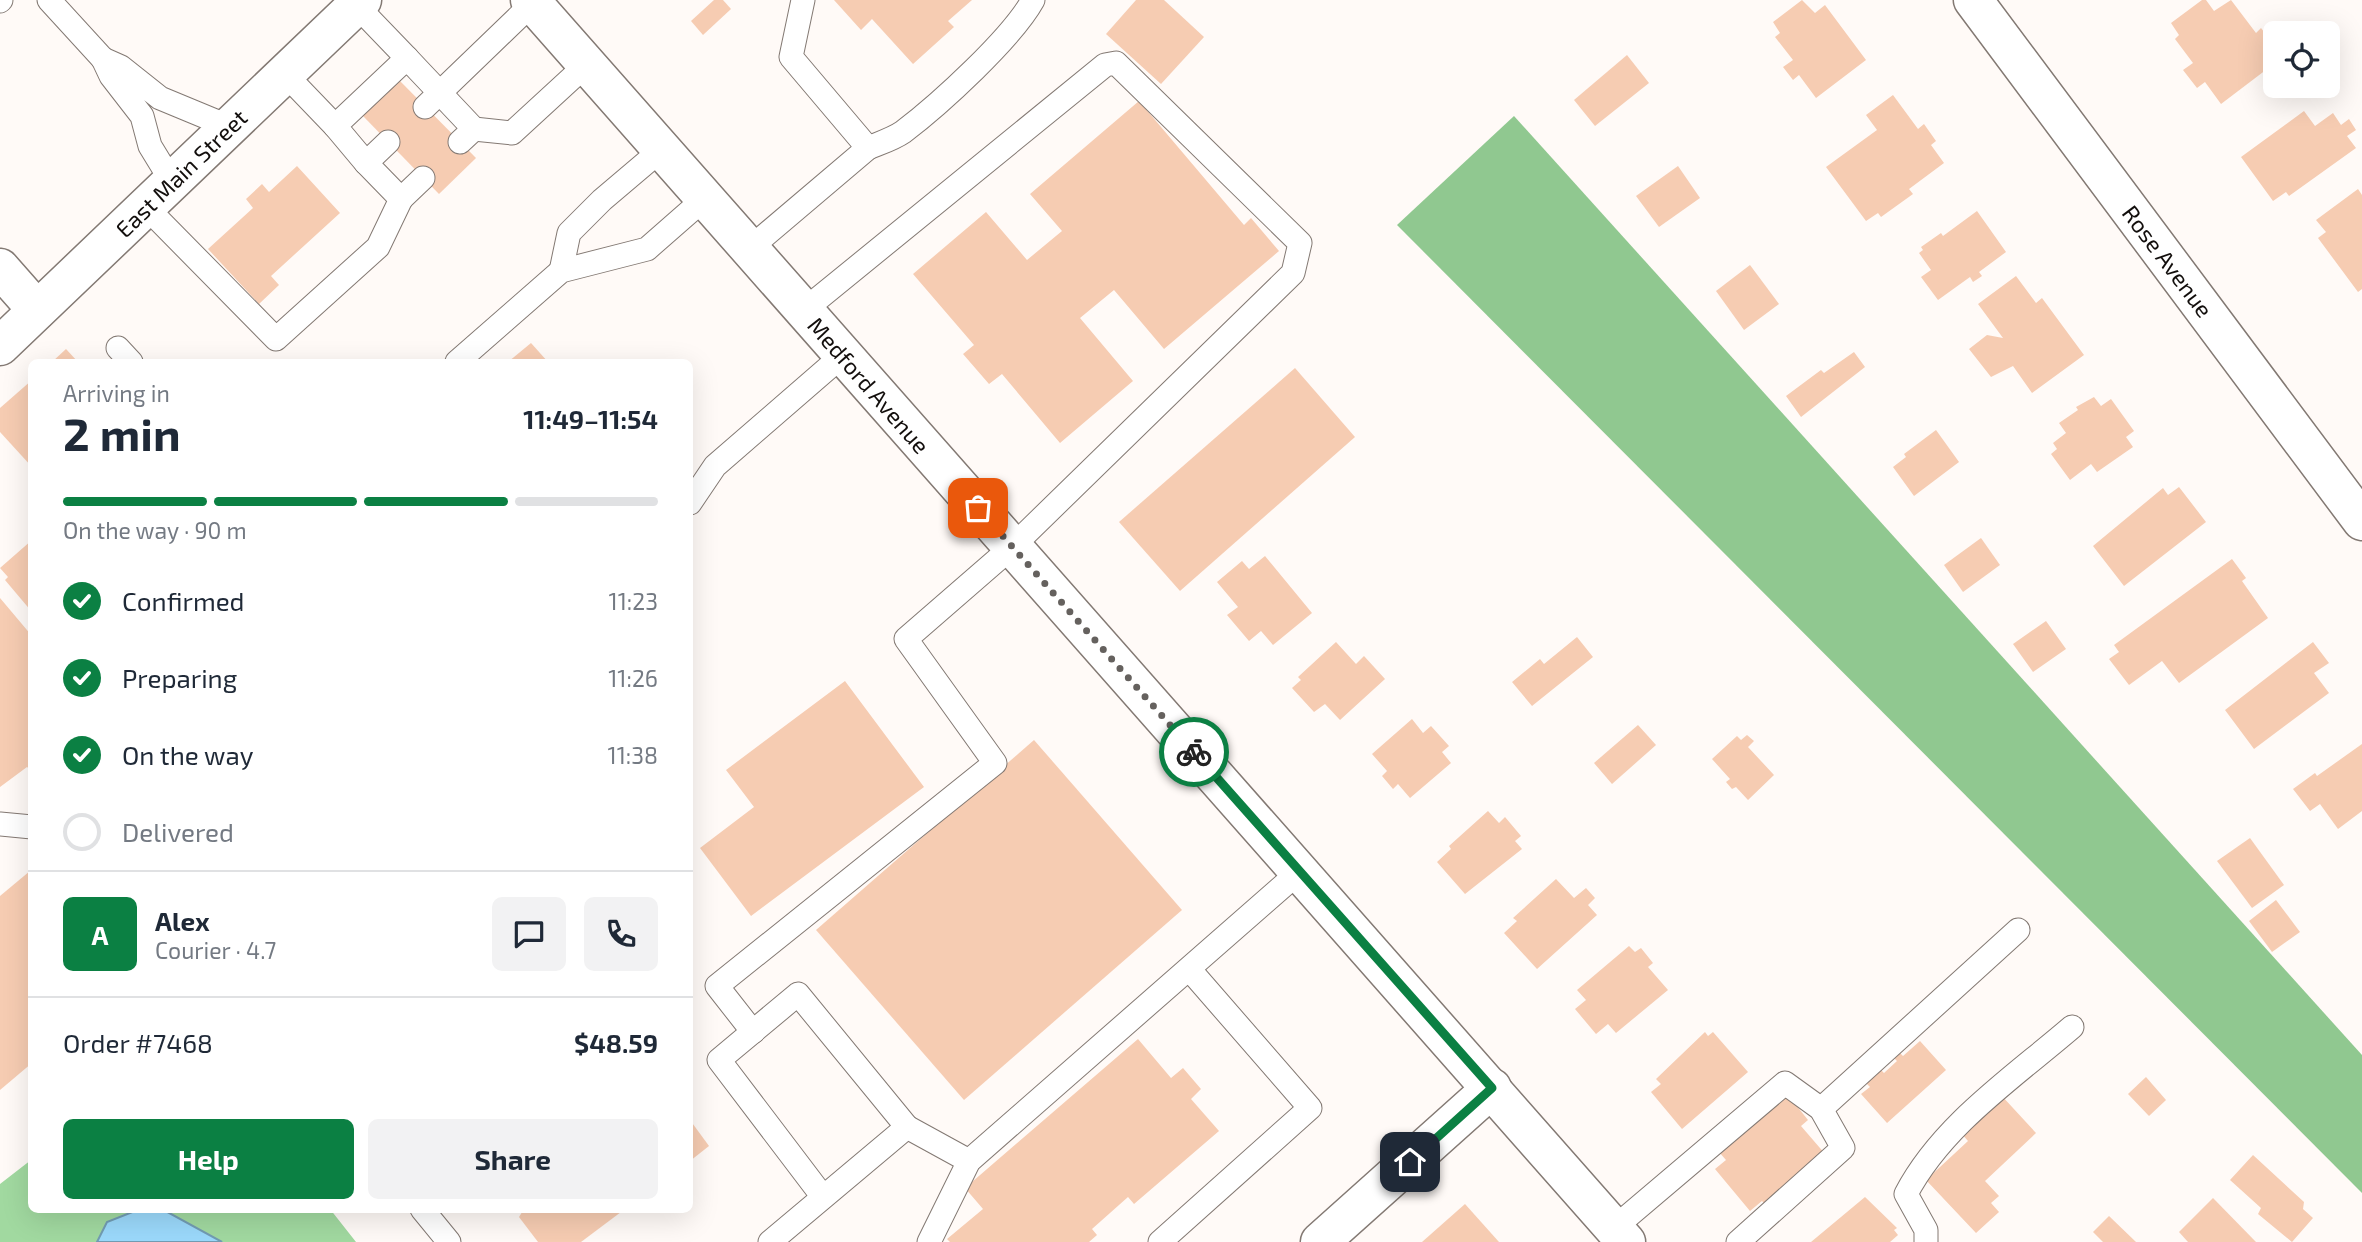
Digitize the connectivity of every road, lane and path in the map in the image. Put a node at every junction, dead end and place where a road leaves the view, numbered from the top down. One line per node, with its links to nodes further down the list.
1 (49, 0): 8 (lane)
2 (803, 0): 15 (lane)
3 (1033, 0): 15 (lane)
4 (1973, 0): 31 (main road, Rose Avenue)
5 (356, 2): 7 (lane); 10 (main road, East Main Street)
6 (531, 2): 9 (main road, Medford Avenue); 11 (lane)
7 (407, 58): 11 (lane); 12 (lane)
8 (103, 59): 13 (lane); 19 (lane)
9 (586, 65): 11 (lane); 16 (main road, Medford Avenue)
10 (285, 74): 12 (lane); 13 (main road, East Main Street)
11 (432, 100)
12 (335, 126): 17 (lane)
13 (230, 127): 19 (main road, East Main Street)
14 (388, 142): 17 (lane)
15 (868, 148): 22 (lane)
16 (661, 150): 21 (main road, Medford Avenue); 24 (lane)
17 (366, 163): 20 (lane)
18 (423, 178): 20 (lane)
19 (159, 195): 20 (lane); 25 (main road, East Main Street)
20 (401, 199)
21 (704, 199): 22 (main road, Medford Avenue); 24 (lane)
22 (748, 249): 26 (main road, Medford Avenue)
23 (0, 268): 25 (main road)
24 (561, 271): 29 (lane)
25 (37, 310): 27 (main road, East Main Street)
26 (803, 311): 28 (main road, Medford Avenue); 32 (lane)
27 (0, 346)
28 (843, 355): 30 (lane); 32 (main road, Medford Avenue)
29 (460, 359)
30 (693, 499)
31 (2362, 521)
32 (1012, 547): 35 (main road, Medford Avenue); 39 (lane)
33 (0, 824): 34 (lane)
34 (28, 828)
35 (1299, 872): 37 (lane); 40 (main road, Medford Avenue)
36 (2018, 930): 41 (lane)
37 (1190, 970): 43 (lane); 50 (lane)
38 (2072, 1027): 53 (lane)
39 (753, 1032): 42 (lane); 44 (lane)
40 (1492, 1088): 46 (main road, Medford Avenue); 51 (main road)
41 (1821, 1109): 46 (lane); 52 (lane)
42 (907, 1127): 43 (lane); 44 (lane)
43 (970, 1161): 49 (lane)
44 (823, 1197): 48 (lane)
45 (425, 1213): 47 (lane)
46 (1620, 1235)
47 (449, 1242)
48 (770, 1242)
49 (929, 1242)
50 (1160, 1242)
51 (1320, 1242)
52 (1738, 1242)
53 (1926, 1242)

